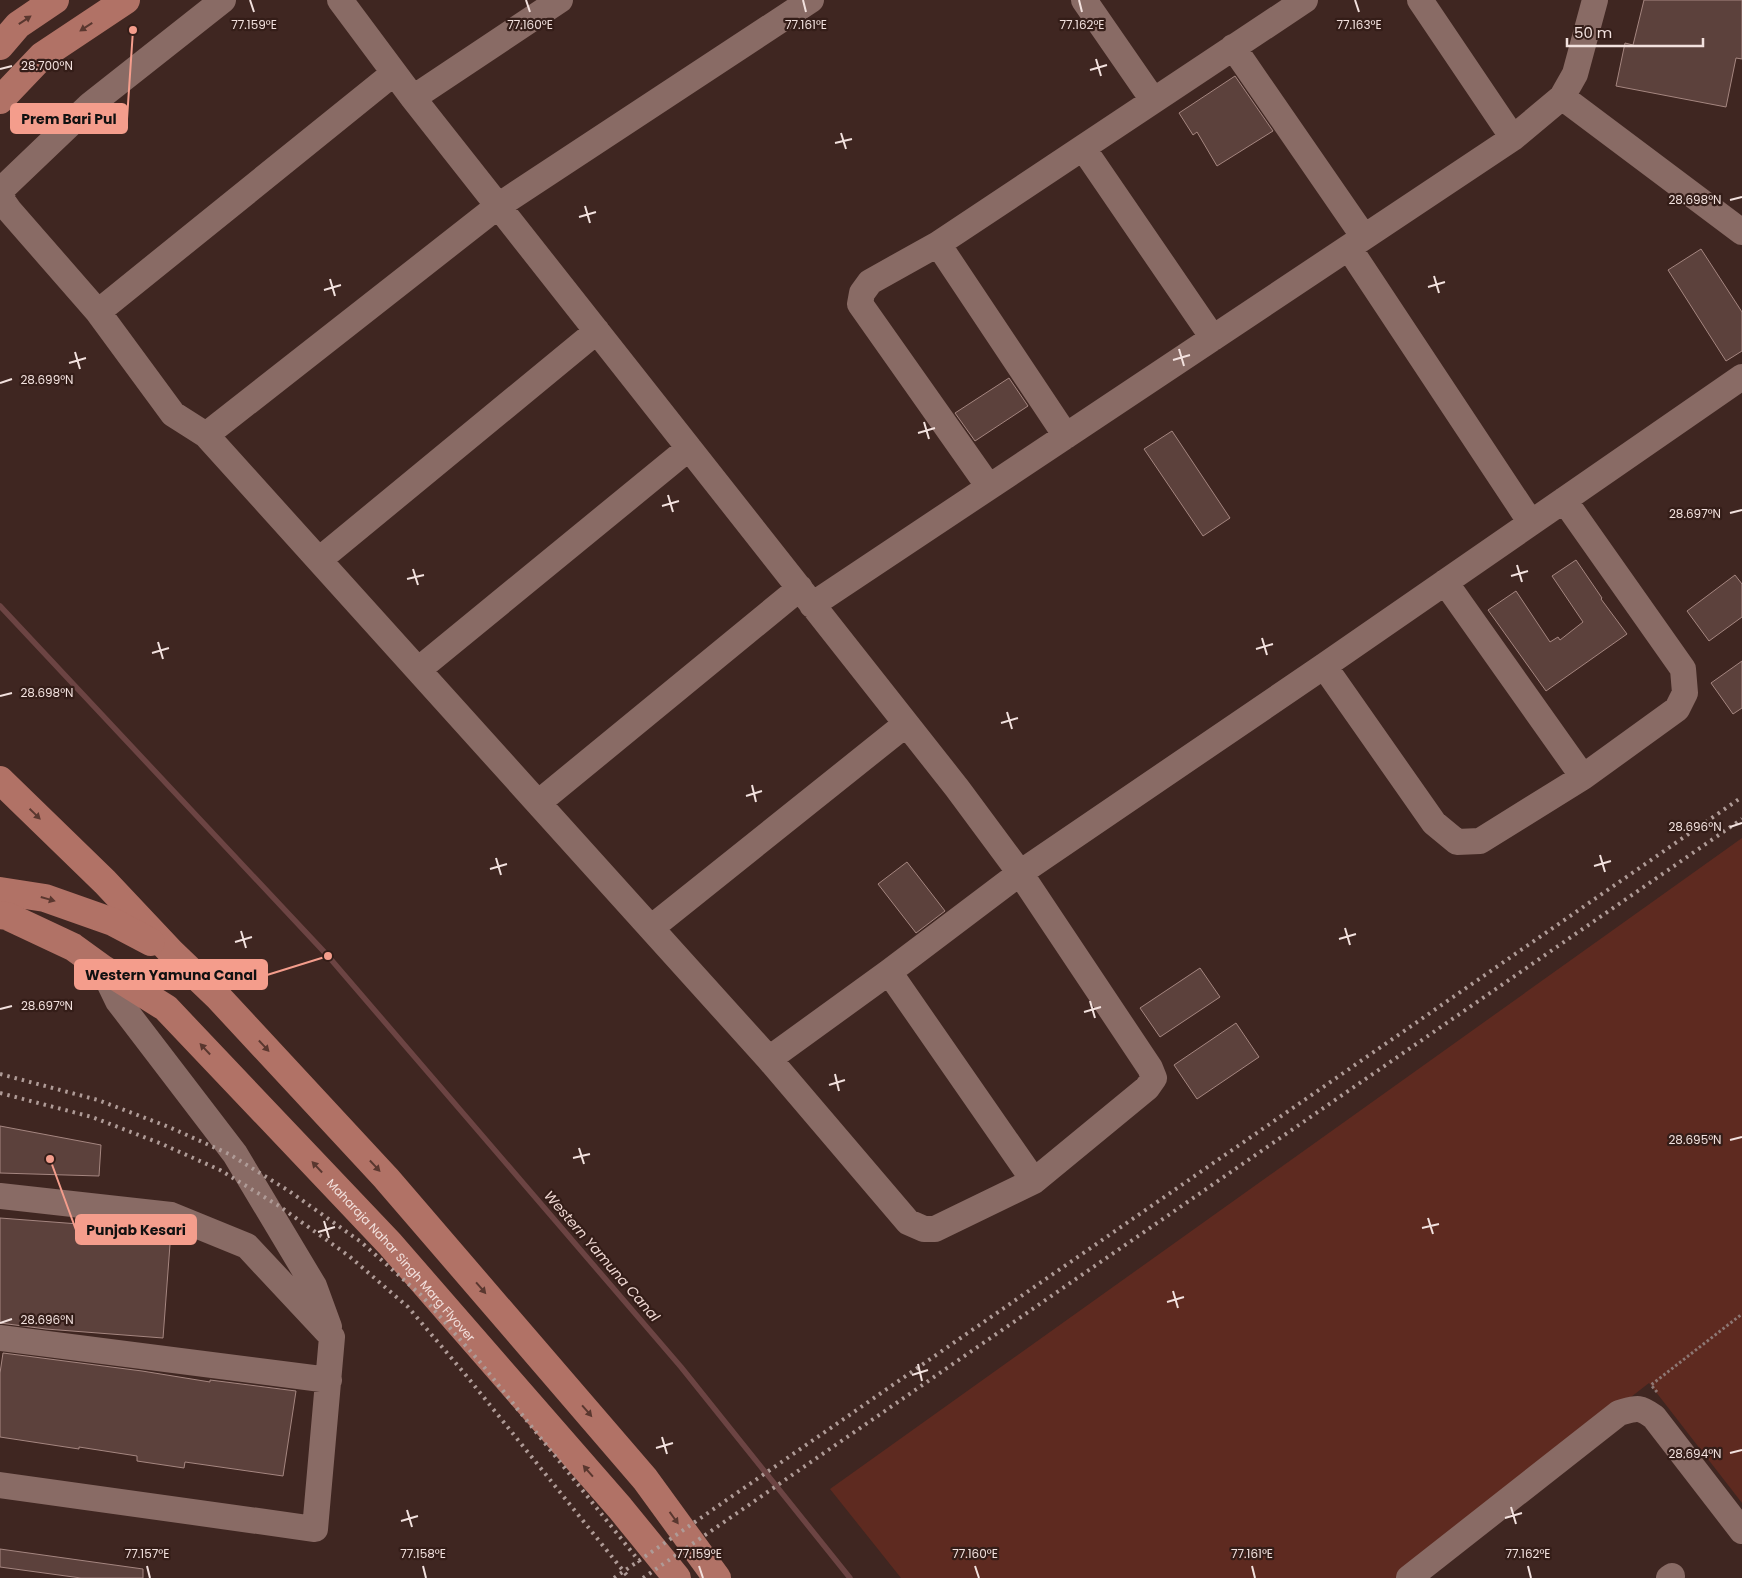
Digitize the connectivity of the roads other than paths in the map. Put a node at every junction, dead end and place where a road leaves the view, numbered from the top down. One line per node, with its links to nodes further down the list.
1 (56, 0): 11 (main road, one-way to 1)
2 (126, 0): 16 (main road, one-way to 16)
3 (223, 0): 24 (street)
4 (340, 0): 13 (street)
5 (560, 0): 15 (street)
6 (811, 0): 20 (street)
7 (1084, 0): 17 (street)
8 (1305, 0): 12 (street)
9 (1420, 0): 18 (street)
10 (1595, 0): 14 (street)
11 (0, 46)
12 (1234, 47): 17 (street); 22 (street)
13 (394, 73): 15 (street); 24 (street)
14 (1562, 97): 18 (street); 21 (street)
15 (413, 98): 20 (street)
16 (0, 100)
17 (1153, 100): 19 (street)
18 (1513, 138): 22 (street)
19 (1083, 148): 23 (street); 26 (street)
20 (498, 206): 25 (street); 28 (street)
21 (1742, 232)
22 (1357, 242): 26 (street); 33 (street)
23 (938, 244): 29 (street); 31 (street)
24 (98, 312): 28 (street)
25 (597, 331): 30 (street); 34 (street)
26 (1213, 338): 29 (street)
27 (1742, 377): 32 (street)
28 (206, 435): 34 (street)
29 (1066, 436): 31 (street)
30 (689, 448): 36 (street); 38 (street)
31 (989, 487): 36 (street)
32 (1564, 500): 33 (street); 40 (street)
33 (1530, 523): 35 (street)
34 (319, 560): 38 (street)
35 (1445, 582): 37 (street); 40 (street)
36 (806, 596): 39 (street); 42 (street)
37 (1324, 666): 40 (street); 43 (street)
38 (418, 670): 42 (street)
39 (906, 724): 43 (street); 46 (street)
40 (1583, 777)
41 (0, 780): 47 (main road, one-way to 47)
42 (538, 803): 46 (street)
43 (1020, 873): 49 (street); 51 (street)
44 (0, 892): 47 (main road, one-way to 47)
45 (0, 915): 48 (main road, Maharaja Nahar Singh Marg Flyover)
46 (651, 928): 50 (street)
47 (171, 952): 59 (main road, one-way to 59)
48 (102, 968): 53 (street); 58 (main road, Maharaja Nahar Singh Marg Flyover, one-way to 48)
49 (889, 972): 50 (street); 51 (street)
50 (769, 1059): 51 (street)
51 (1034, 1181)
52 (0, 1196): 53 (street)
53 (332, 1337): 55 (street)
54 (0, 1338): 55 (street)
55 (329, 1380): 56 (street)
56 (0, 1485)
57 (1742, 1531): 60 (street)
58 (677, 1578)
59 (717, 1578)
60 (1409, 1578)

